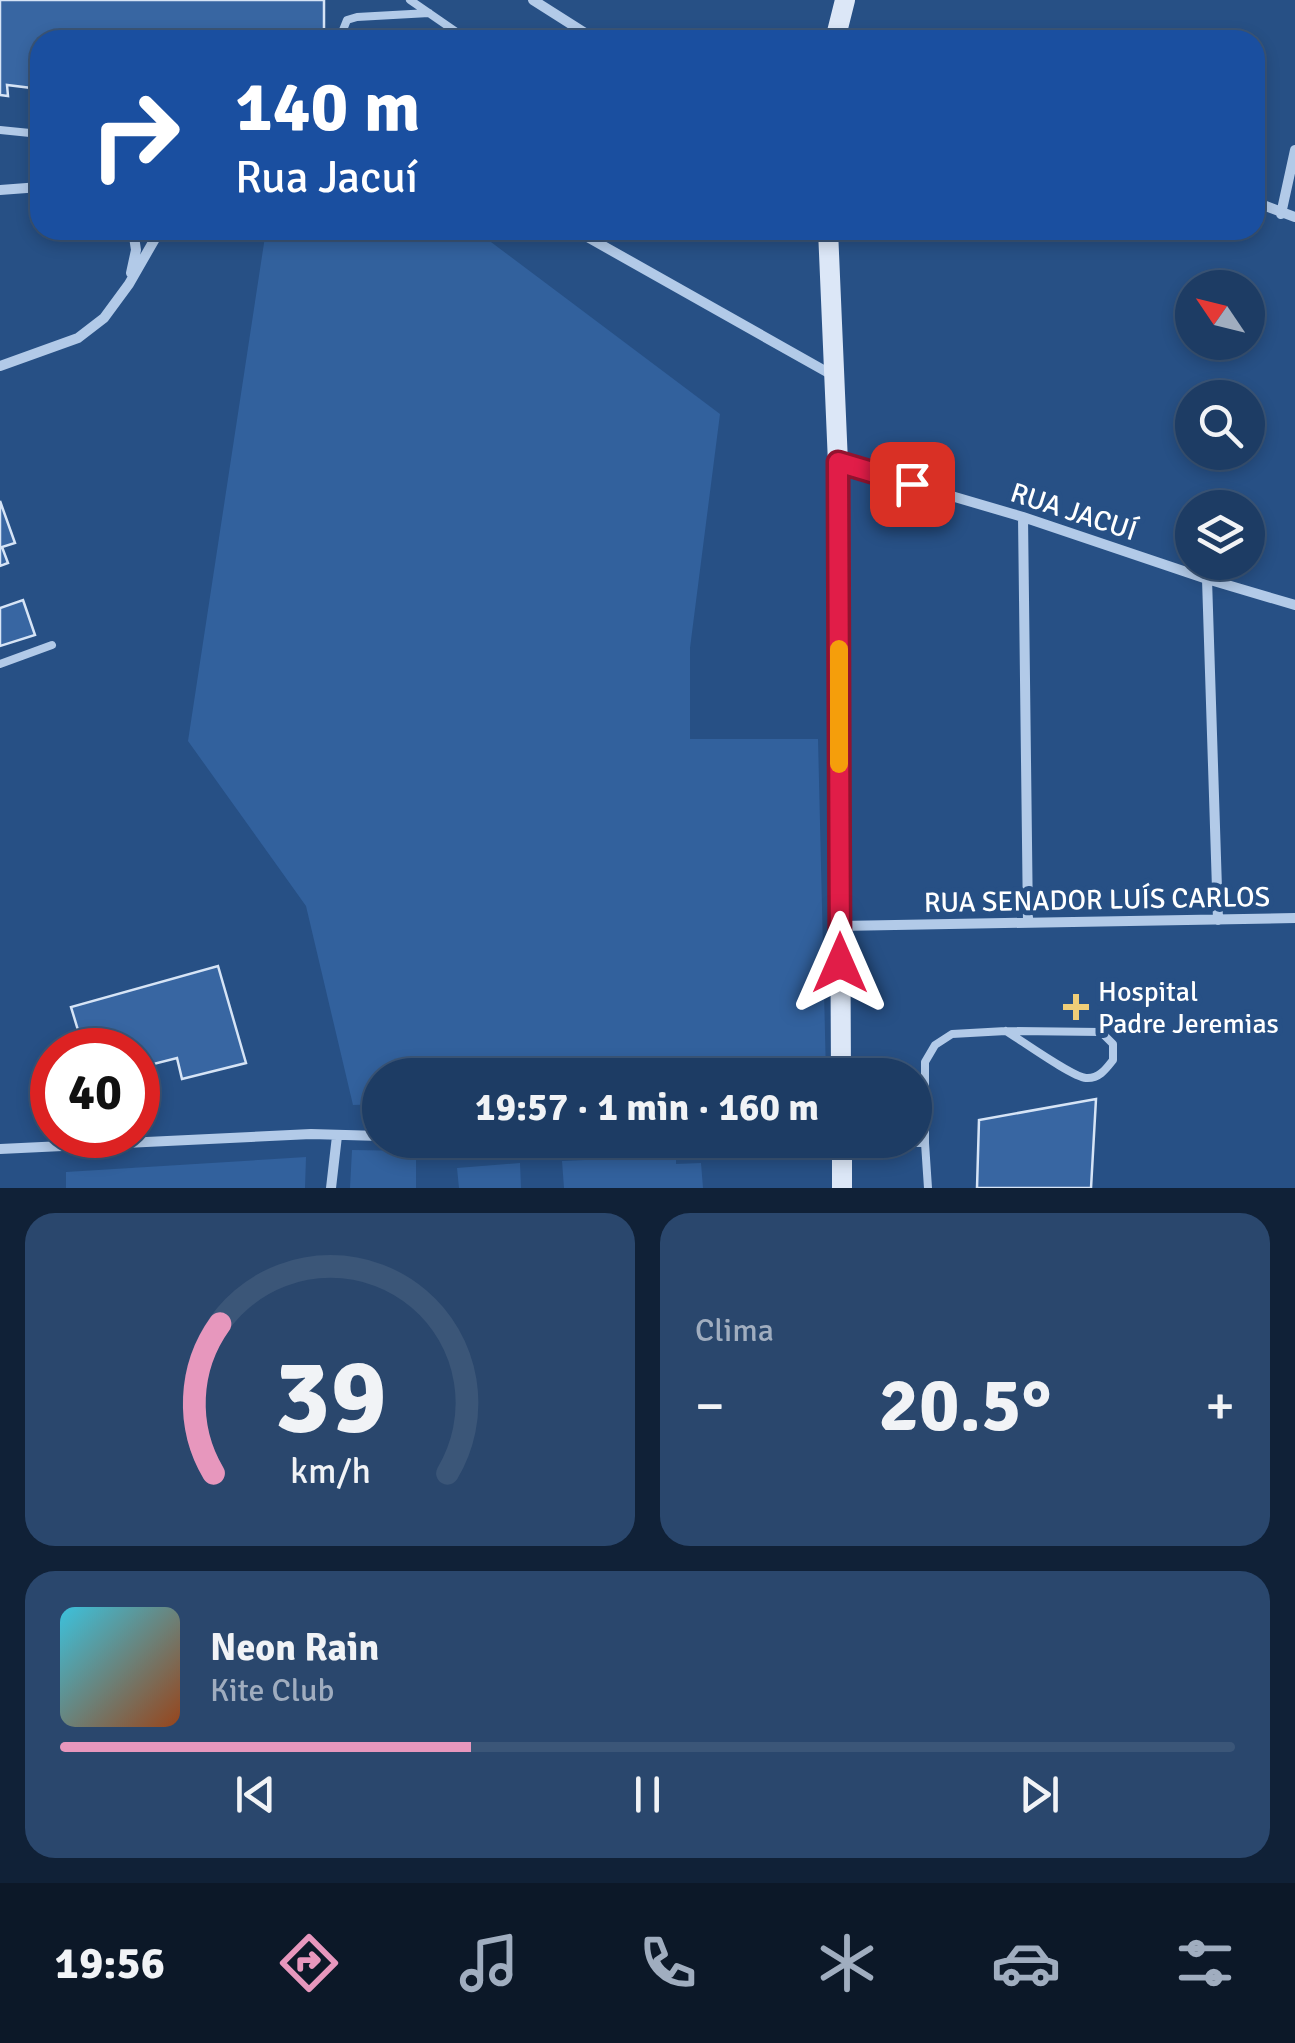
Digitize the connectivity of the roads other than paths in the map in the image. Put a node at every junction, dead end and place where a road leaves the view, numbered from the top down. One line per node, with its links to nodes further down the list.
1 (410, 0): 4 (lane)
2 (534, 0): 7 (street)
3 (845, 0): 8 (street)
4 (429, 12): 5 (lane); 6 (lane)
5 (343, 30)
6 (454, 30)
7 (580, 30)
8 (838, 30)
9 (0, 130): 10 (lane)
10 (30, 133)
11 (1295, 150): 15 (street)
12 (30, 188): 13 (street)
13 (0, 190)
14 (1265, 206): 15 (street)
15 (1282, 214): 16 (street)
16 (1295, 218)
17 (134, 240): 21 (street)
18 (154, 240): 21 (street)
19 (593, 240): 23 (street)
20 (828, 240): 23 (street)
21 (129, 284): 22 (street)
22 (0, 366)
23 (834, 376): 24 (street)
24 (838, 462): 25 (street, RUA JACUÍ); 34 (street)
25 (1022, 517): 26 (street, RUA JACUÍ); 33 (street)
26 (1175, 569)
27 (1207, 580): 28 (street, RUA JACUÍ); 32 (street)
28 (1295, 605)
29 (52, 646): 30 (lane)
30 (0, 664)
31 (1295, 918): 32 (street, RUA SENADOR LUÍS CARLOS)
32 (1218, 920): 33 (street, RUA SENADOR LUÍS CARLOS)
33 (1028, 923): 34 (street, RUA SENADOR LUÍS CARLOS)
34 (840, 926): 36 (street)
35 (1006, 1031): 35 (lane); 37 (lane)
36 (841, 1058)
37 (927, 1058)
38 (337, 1136): 39 (street); 40 (street); 43 (street)
39 (362, 1136)
40 (0, 1149)
41 (842, 1158): 44 (street)
42 (926, 1158): 45 (lane)
43 (331, 1188)
44 (842, 1188)
45 (928, 1188)

